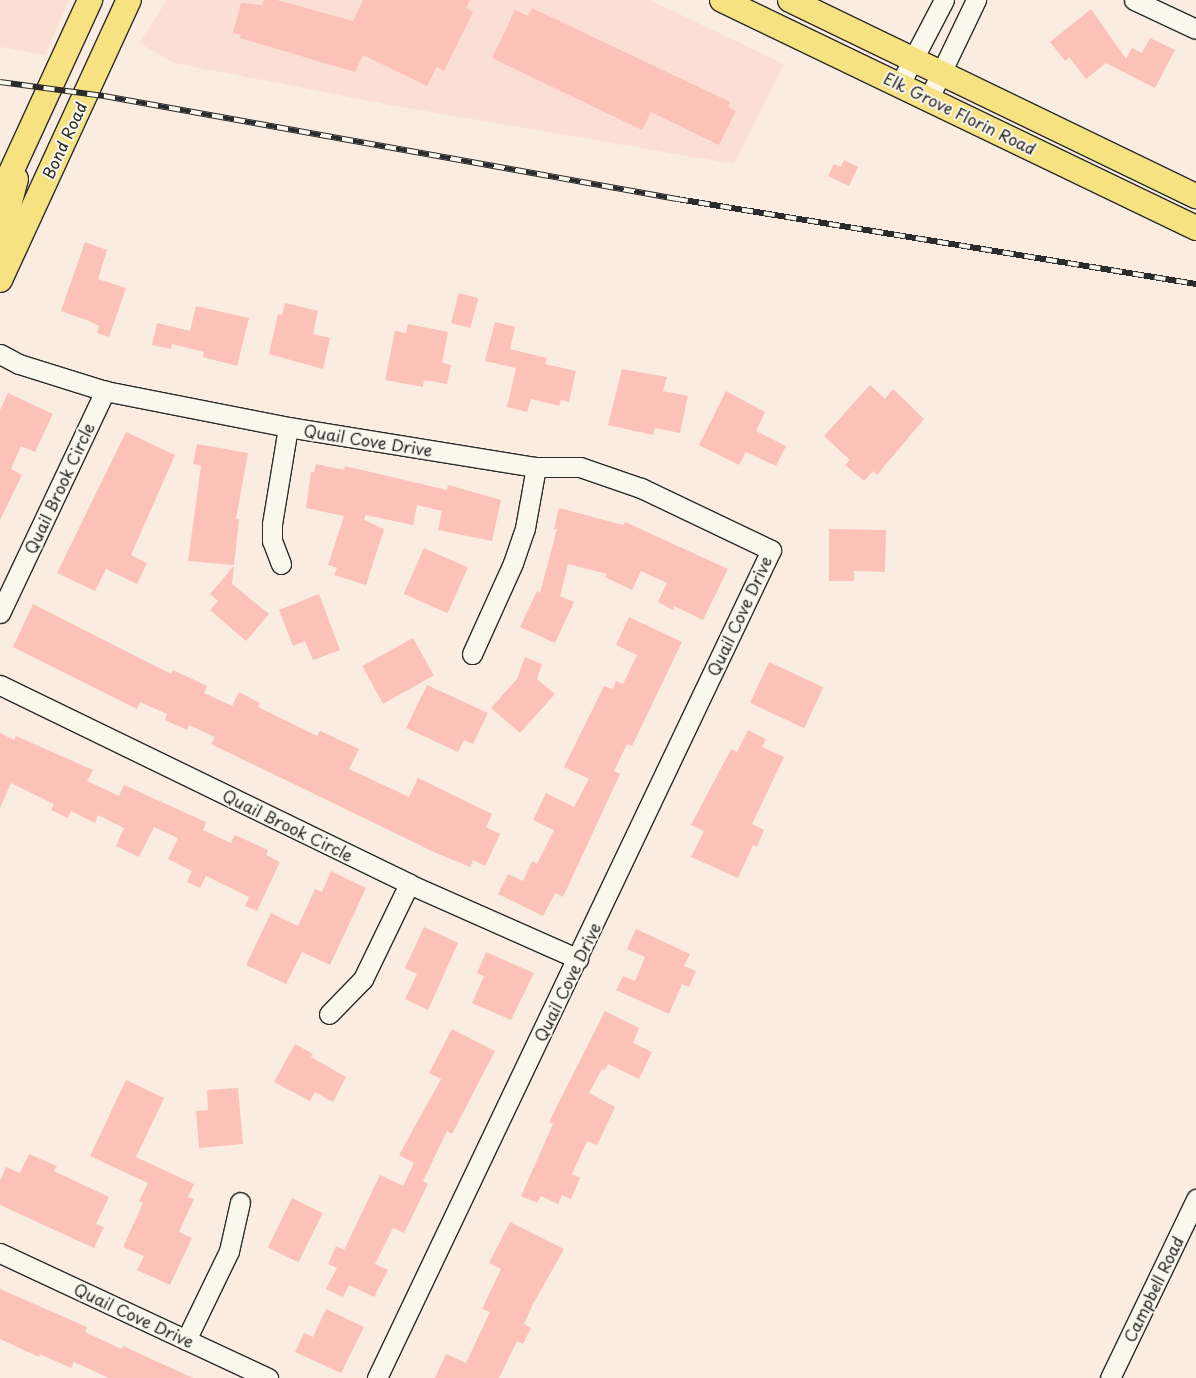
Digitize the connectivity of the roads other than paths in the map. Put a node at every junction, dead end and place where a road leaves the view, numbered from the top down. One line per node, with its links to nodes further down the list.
1 (90, 0): 14 (main road)
2 (143, 0): 8 (main road)
3 (722, 0): 12 (main road, Elk Grove Florin Road)
4 (790, 0): 10 (main road, Elk Grove Florin Road)
5 (944, 0): 10 (street)
6 (976, 0): 11 (street)
7 (1134, 0): 9 (street)
8 (124, 10): 19 (main road, Bond Road)
9 (1196, 29)
10 (914, 60): 11 (main road, Elk Grove Florin Road); 12 (street)
11 (942, 74): 13 (street); 16 (main road, Elk Grove Florin Road)
12 (900, 84): 13 (main road, Elk Grove Florin Road)
13 (929, 98): 17 (main road, Elk Grove Florin Road)
14 (18, 157): 15 (main road); 18 (main road)
15 (0, 196)
16 (1196, 196)
17 (1196, 228)
18 (0, 239)
19 (0, 280)
20 (0, 354): 21 (street, Quail Cove Drive)
21 (105, 391): 22 (street, Quail Cove Drive); 25 (street, Quail Brook Circle)
22 (288, 427): 23 (street, Quail Cove Drive); 24 (street)
23 (536, 467): 26 (street); 29 (street, Quail Cove Drive)
24 (281, 564)
25 (0, 613)
26 (472, 654)
27 (0, 685): 28 (street, Quail Brook Circle)
28 (409, 884): 29 (street, Quail Brook Circle); 30 (street)
29 (578, 959): 36 (street, Quail Cove Drive)
30 (330, 1014)
31 (1196, 1199): 37 (street, Campbell Road)
32 (240, 1202): 34 (street)
33 (0, 1252): 34 (street, Quail Cove Drive)
34 (186, 1340): 35 (street, Quail Cove Drive)
35 (267, 1378)
36 (376, 1378)
37 (1110, 1378)

